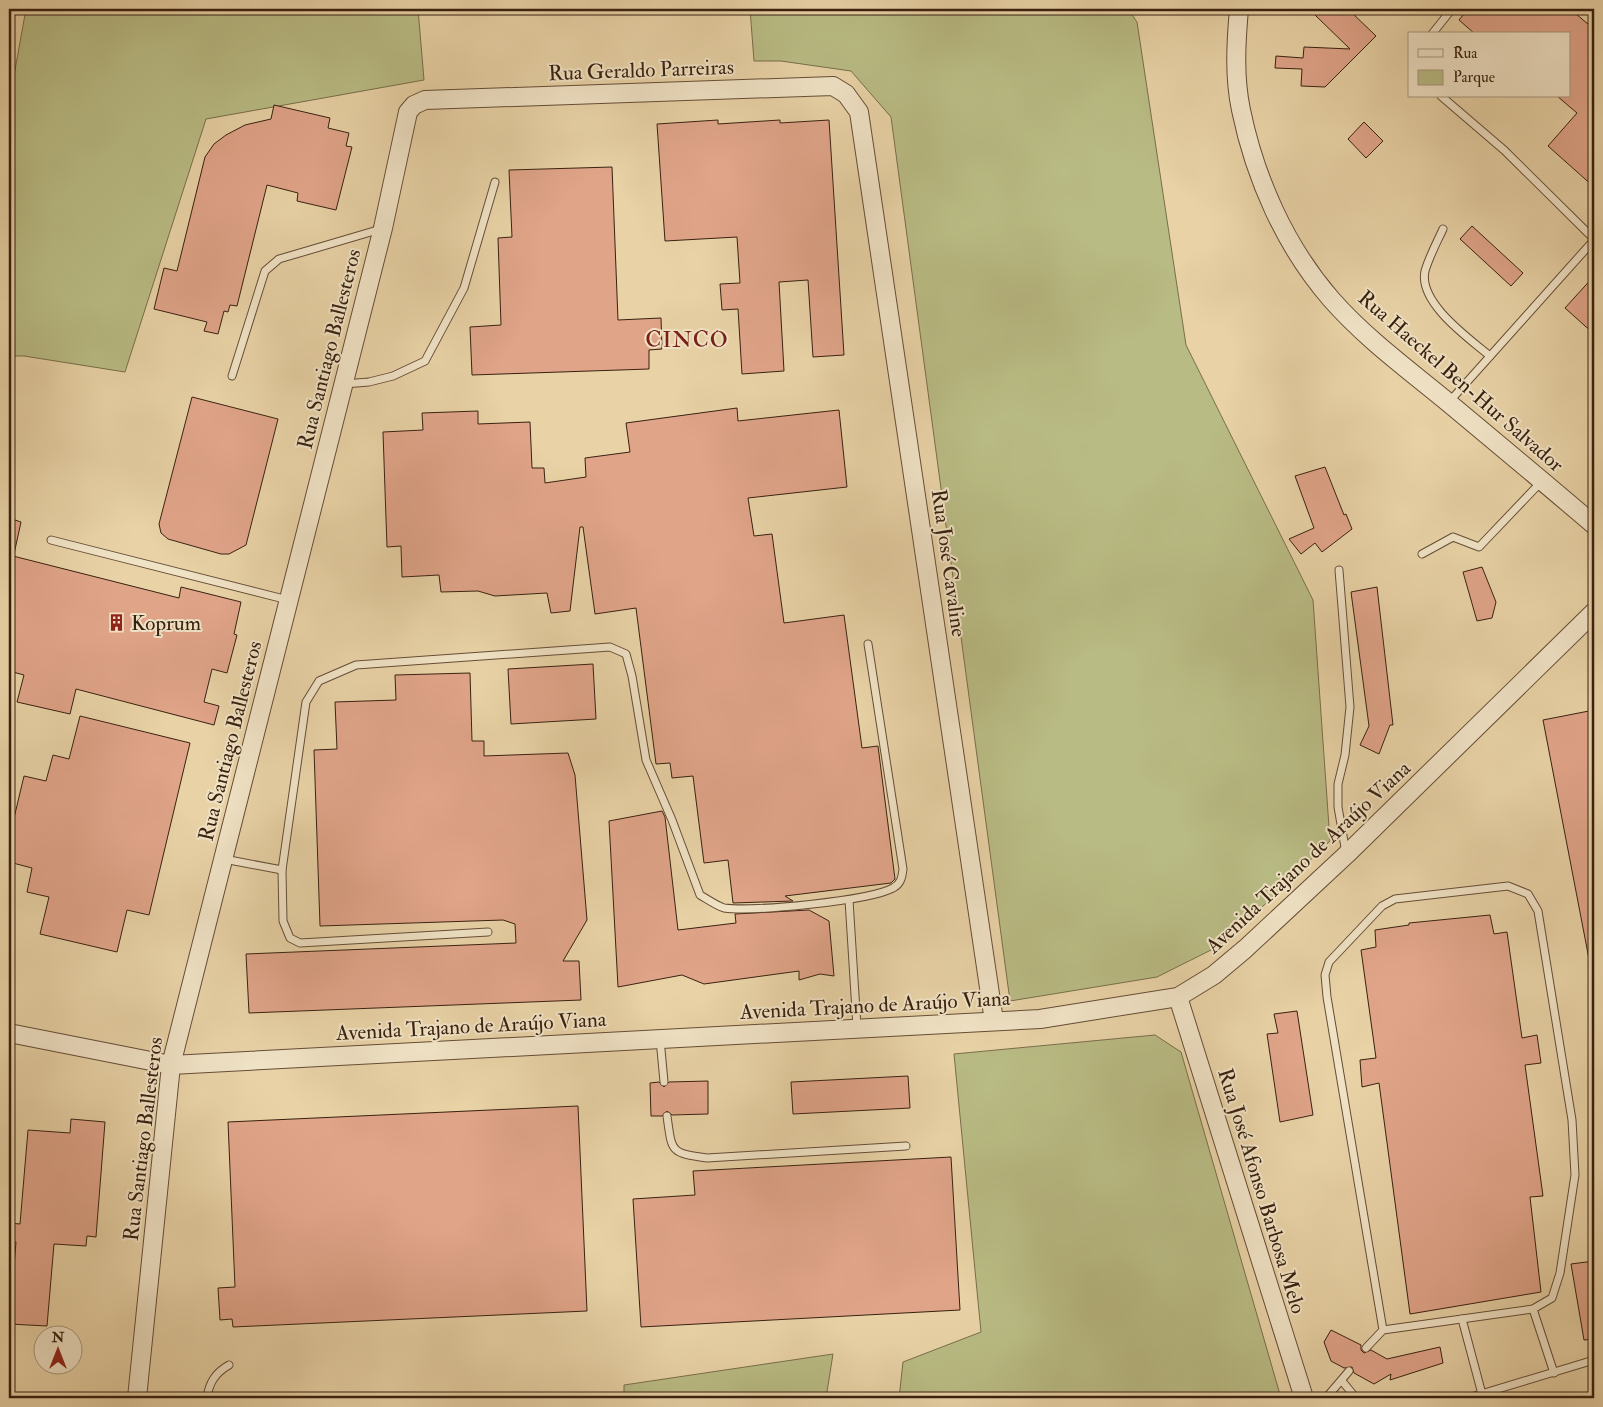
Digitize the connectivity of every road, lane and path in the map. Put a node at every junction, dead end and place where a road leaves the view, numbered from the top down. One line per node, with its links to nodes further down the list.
1 (1239, 9): 14 (street, Rua Haeckel Ben-Hur Salvador)
2 (1452, 9): 3 (lane)
3 (1434, 32)
4 (1442, 98): 10 (lane)
5 (414, 105): 6 (street, Rua Geraldo Parreiras); 8 (street, Rua Santiago Ballesteros)
6 (859, 112): 29 (street, Rua José Cavaline)
7 (495, 182): 13 (lane)
8 (383, 228): 12 (lane); 13 (street, Rua Santiago Ballesteros)
9 (1443, 229): 11 (lane)
10 (1594, 240): 11 (lane)
11 (1490, 356): 14 (lane)
12 (232, 376)
13 (343, 384): 20 (street, Rua Santiago Ballesteros)
14 (1448, 403): 15 (street, Rua Haeckel Ben-Hur Salvador)
15 (1542, 481): 16 (street, Rua Haeckel Ben-Hur Salvador); 18 (lane)
16 (1594, 525)
17 (51, 540): 20 (lane)
18 (1422, 554)
19 (1339, 570): 23 (lane)
20 (289, 600): 24 (street, Rua Santiago Ballesteros)
21 (1594, 612): 23 (street, Avenida Trajano de Araújo Viana)
22 (868, 644): 26 (lane)
23 (1346, 855): 28 (street, Avenida Trajano de Araújo Viana)
24 (223, 859): 25 (lane); 33 (street, Rua Santiago Ballesteros)
25 (282, 870): 26 (lane); 27 (lane)
26 (849, 900): 30 (lane)
27 (488, 932)
28 (1178, 997): 29 (street, Avenida Trajano de Araújo Viana); 49 (street, Rua José Afonso Barbosa Melo)
29 (994, 1021): 30 (street, Avenida Trajano de Araújo Viana)
30 (858, 1028): 32 (street, Avenida Trajano de Araújo Viana)
31 (9, 1033): 33 (street, Avenida Trajano de Araújo Viana)
32 (660, 1039): 33 (street, Avenida Trajano de Araújo Viana); 34 (lane)
33 (171, 1065): 47 (street, Rua Santiago Ballesteros)
34 (664, 1082)
35 (668, 1116): 36 (lane)
36 (906, 1146)
37 (1534, 1309): 38 (lane); 39 (lane); 44 (lane)
38 (1462, 1320): 39 (lane); 46 (lane)
39 (1383, 1330): 40 (lane)
40 (1366, 1348)
41 (1594, 1360): 44 (lane)
42 (229, 1365): 48 (lane)
43 (1349, 1370): 45 (lane)
44 (1554, 1373): 46 (lane)
45 (1342, 1381): 50 (lane); 51 (lane)
46 (1482, 1394): 52 (lane)
47 (136, 1398)
48 (206, 1398)
49 (1304, 1398)
50 (1326, 1398)
51 (1356, 1398)
52 (1468, 1398)

